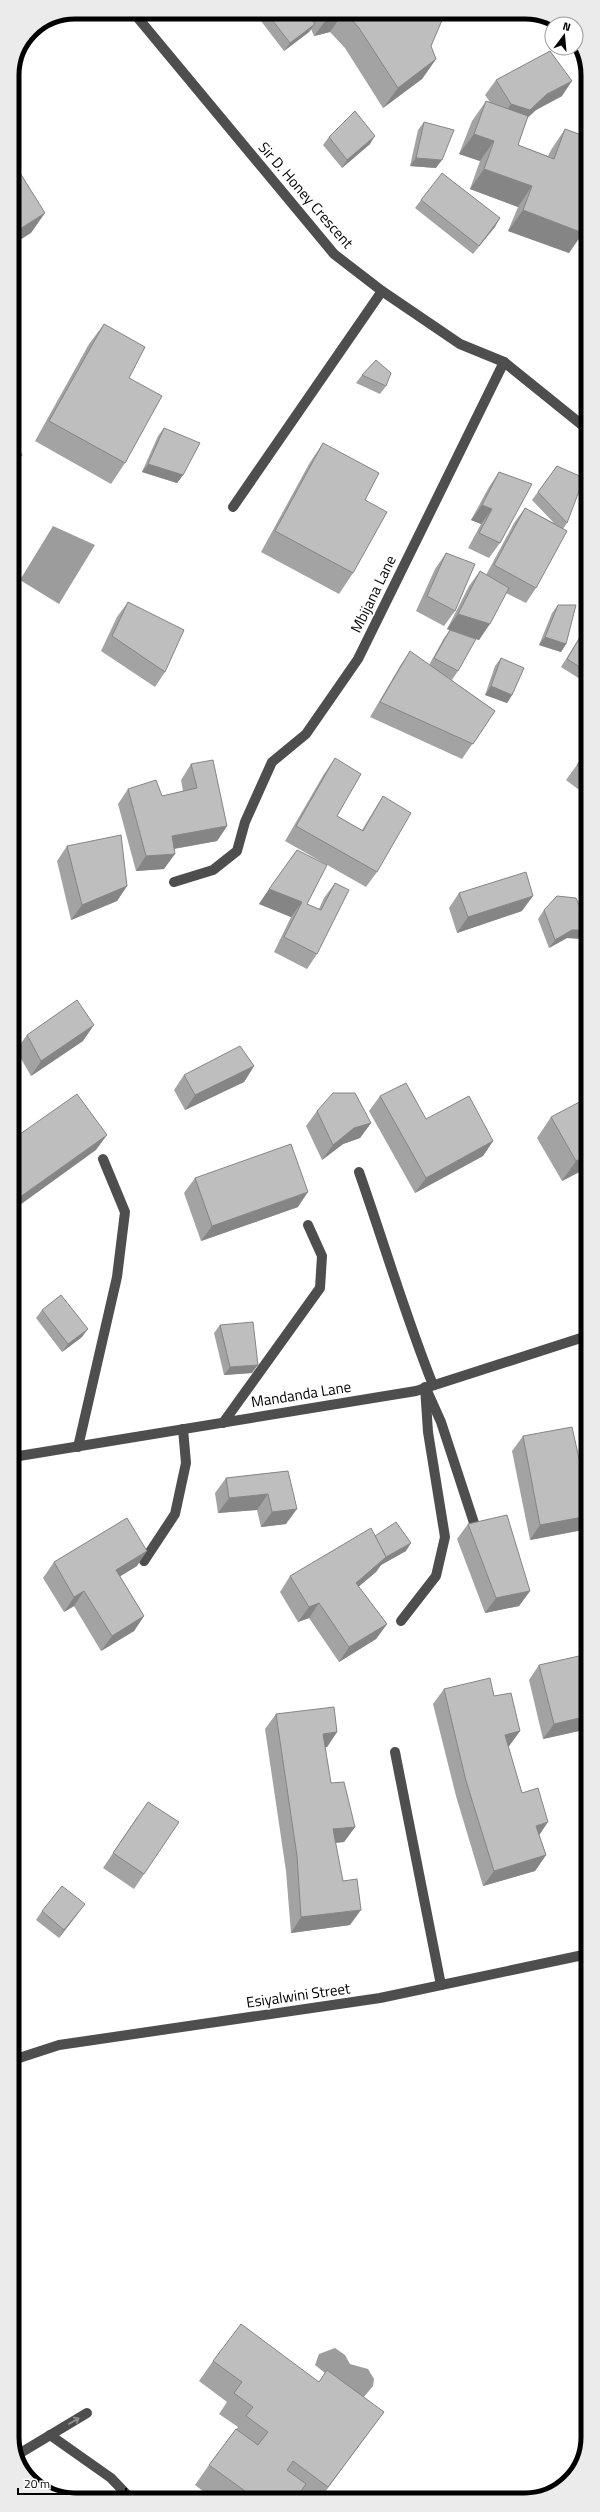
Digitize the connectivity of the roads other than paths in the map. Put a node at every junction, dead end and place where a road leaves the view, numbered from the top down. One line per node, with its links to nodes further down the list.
1 (139, 19): 2 (street, Sir D. Honey Crescent)
2 (382, 291): 3 (street, Sir D. Honey Crescent); 5 (street)
3 (504, 362): 4 (street, Sir D. Honey Crescent); 6 (street, Mbijana Lane)
4 (581, 424)
5 (233, 507)
6 (174, 882)
7 (103, 1159): 14 (street)
8 (359, 1172): 11 (street)
9 (308, 1225): 12 (street)
10 (581, 1338): 11 (street, Mandanda Lane)
11 (429, 1386): 12 (street, Mandanda Lane); 16 (street); 18 (street)
12 (222, 1423): 13 (street, Mandanda Lane)
13 (183, 1429): 14 (street, Mandanda Lane); 17 (street)
14 (78, 1447): 15 (street, Mandanda Lane)
15 (19, 1456)
16 (476, 1529)
17 (144, 1561)
18 (401, 1622)
19 (395, 1752): 21 (street)
20 (581, 1955): 21 (street, Esiyalwini Street)
21 (441, 1985): 22 (street, Esiyalwini Street)
22 (19, 2058)
23 (87, 2413): 24 (street, one-way to 23)
24 (50, 2435): 25 (street); 26 (street)
25 (21, 2452)
26 (126, 2493)

